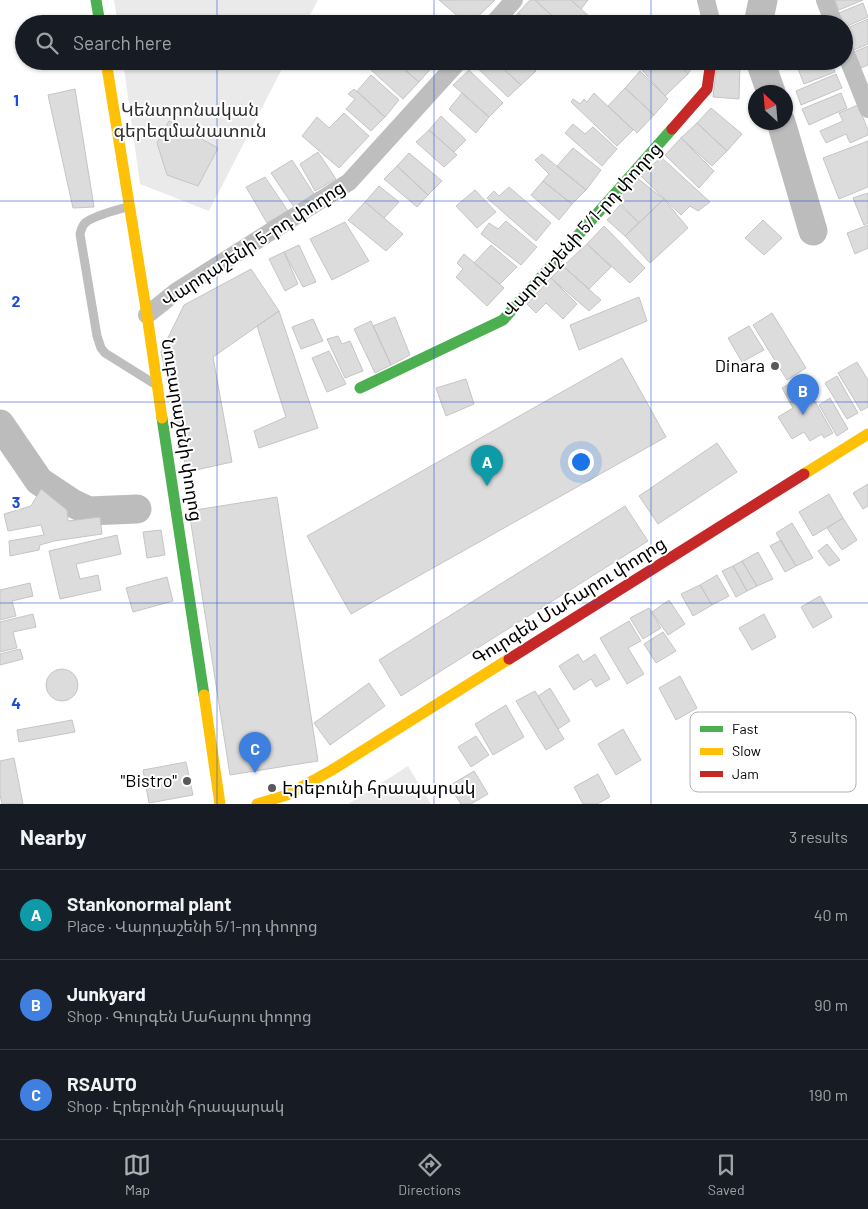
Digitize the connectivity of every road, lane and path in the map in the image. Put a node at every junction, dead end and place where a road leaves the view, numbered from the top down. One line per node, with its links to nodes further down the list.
1 (96, 0): 5 (main road)
2 (514, 0): 6 (street)
3 (706, 0): 7 (street)
4 (825, 0): 8 (street)
5 (98, 15)
6 (501, 15)
7 (710, 15)
8 (831, 15)
9 (107, 70): 14 (main road, Նուբարաշենի փողոց)
10 (451, 70): 15 (street, Վարդաշենի 5-րդ փողոց)
11 (710, 70): 17 (main road, Վարդաշենի 5/1-րդ փողոց)
12 (852, 70): 13 (street)
13 (868, 110)
14 (130, 206): 15 (main road, Նուբարաշենի փողոց); 16 (lane)
15 (147, 314): 16 (main road, Նուբարաշենի փողոց)
16 (158, 385): 20 (main road, Նուբարաշենի փողոց)
17 (360, 388)
18 (868, 434): 19 (main road, Գուրգեն Մահարու փողոց)
19 (285, 800): 21 (main road)
20 (220, 804)
21 (257, 804)

